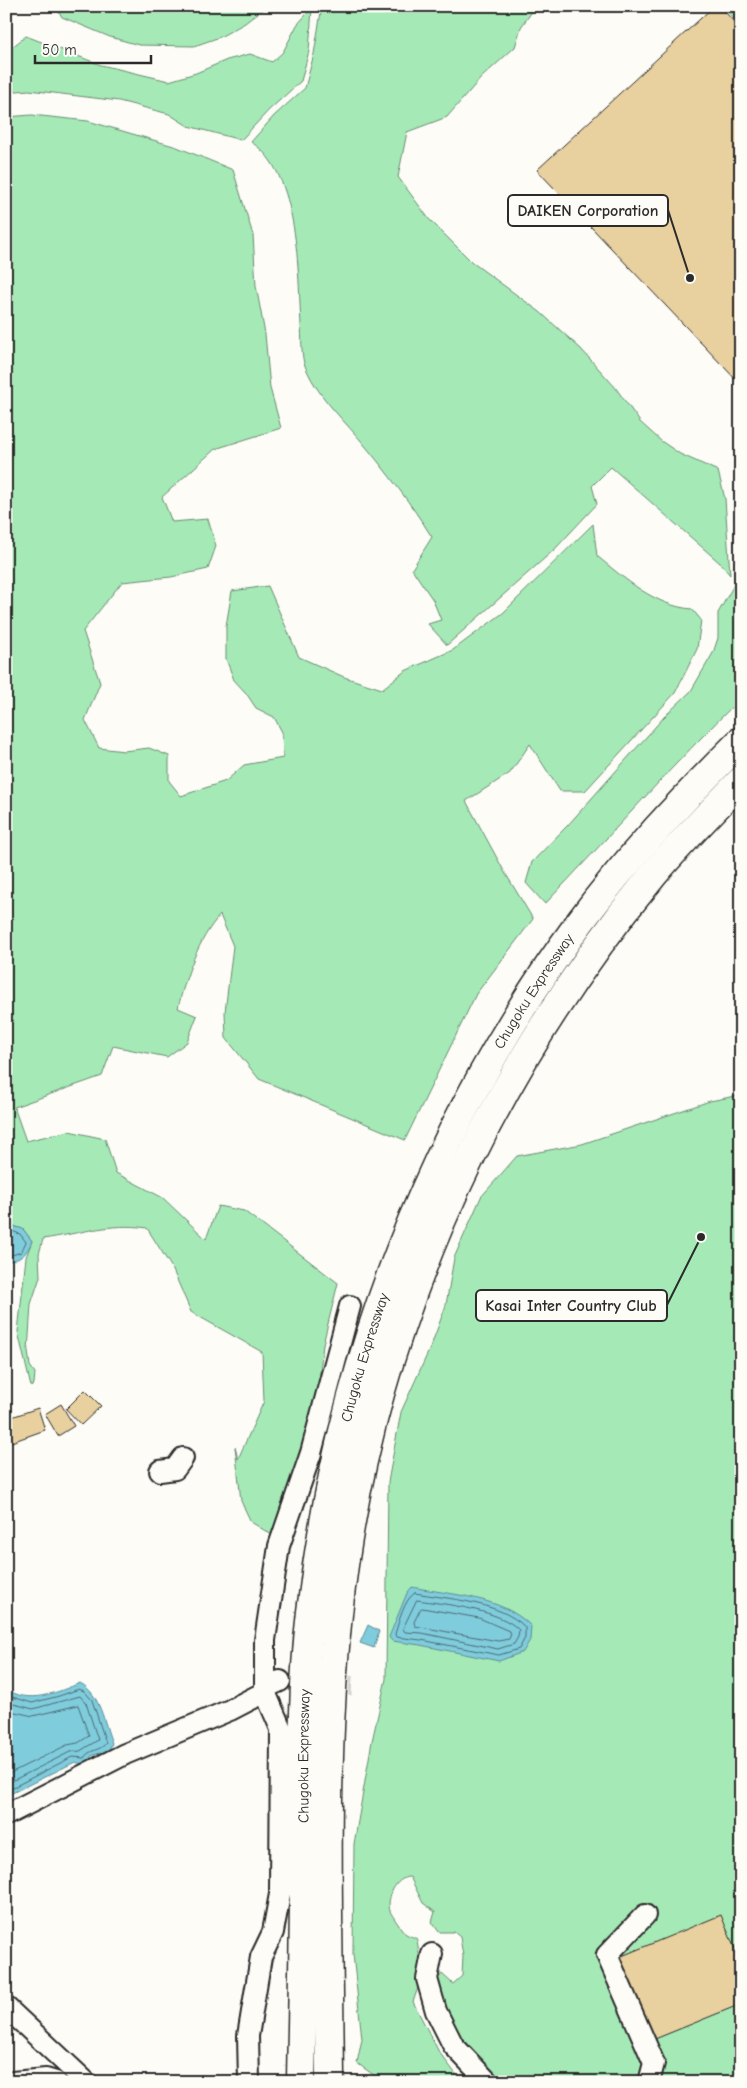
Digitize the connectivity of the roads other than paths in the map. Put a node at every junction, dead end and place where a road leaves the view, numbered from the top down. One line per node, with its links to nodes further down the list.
1 (741, 741): 16 (highway, Chugoku Expressway)
2 (741, 782): 17 (highway, Chugoku Expressway)
3 (350, 1306): 6 (street)
4 (183, 1458): 5 (street)
5 (160, 1471)
6 (272, 1687): 7 (street); 15 (street)
7 (6, 1815)
8 (645, 1915): 19 (street)
9 (432, 1954): 18 (street)
10 (6, 2007): 14 (street)
11 (6, 2074): 12 (street)
12 (12, 2082): 13 (street)
13 (56, 2082)
14 (86, 2082)
15 (249, 2082)
16 (301, 2082)
17 (330, 2082)
18 (488, 2082)
19 (649, 2082)

